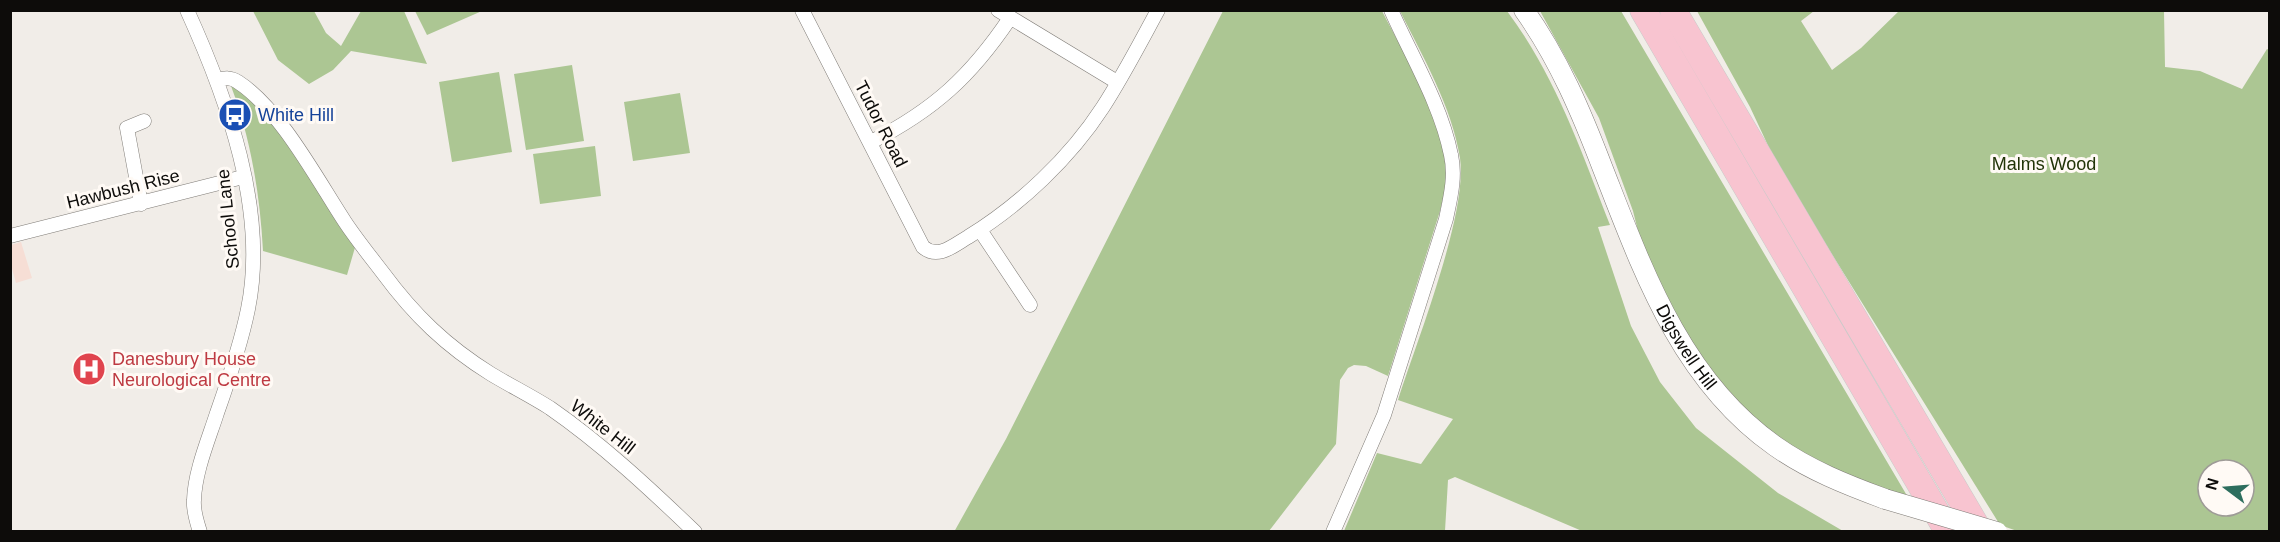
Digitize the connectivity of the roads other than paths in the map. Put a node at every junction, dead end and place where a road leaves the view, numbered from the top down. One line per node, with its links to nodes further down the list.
1 (188, 10): 9 (street, School Lane)
2 (802, 10): 12 (street, Tudor Road)
3 (1158, 10): 10 (street)
4 (1392, 10): 20 (street)
5 (1524, 10): 23 (main road, Digswell Hill, bridge)
6 (1643, 10): 21 (highway)
7 (1673, 10): 22 (highway)
8 (1004, 14): 10 (street); 12 (street)
9 (217, 80): 13 (street, School Lane); 19 (street, White Hill)
10 (1118, 82): 15 (street)
11 (144, 121): 14 (street)
12 (871, 142): 15 (street, Tudor Road)
13 (243, 177): 14 (street, Hawbush Rise); 18 (street, School Lane)
14 (141, 204): 16 (street, Hawbush Rise)
15 (980, 230): 17 (street)
16 (10, 236)
17 (1030, 305)
18 (200, 531)
19 (695, 531)
20 (1333, 531)
21 (1948, 531)
22 (1980, 531)
23 (1997, 531)

